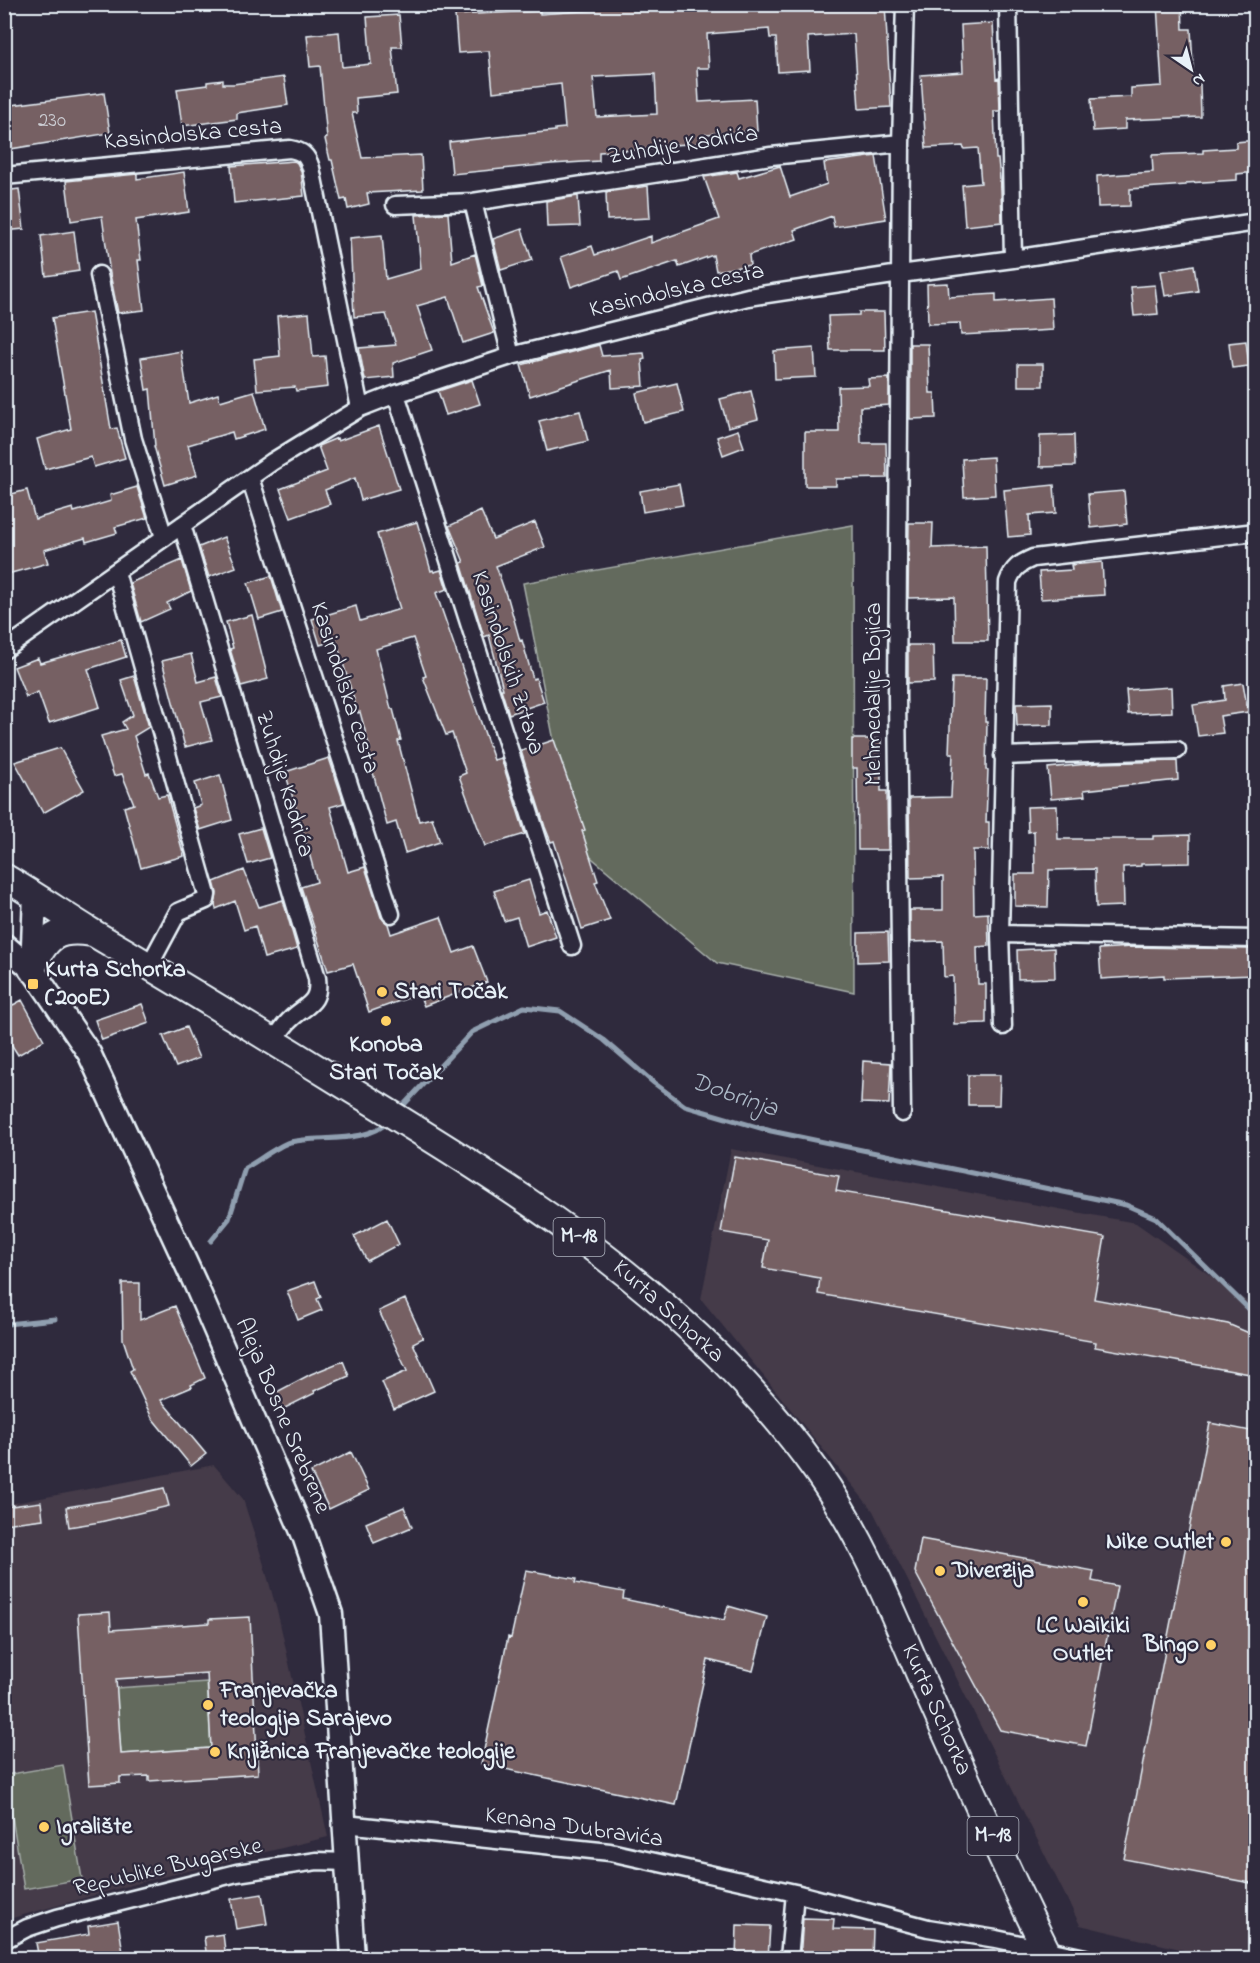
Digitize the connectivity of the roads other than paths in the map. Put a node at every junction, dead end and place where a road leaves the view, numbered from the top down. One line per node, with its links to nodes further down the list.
1 (904, 4): 3 (street)
2 (1008, 4): 8 (street)
3 (901, 143): 5 (street, Zuhdije Kadrića); 9 (street)
4 (4, 176): 13 (street, Kasindolska cesta)
5 (473, 202): 6 (street, Zuhdije Kadrića); 11 (street)
6 (395, 204)
7 (1256, 222): 8 (street, Kasindolska cesta)
8 (1013, 259): 9 (street, Kasindolska cesta)
9 (900, 274): 11 (street, Kasindolska cesta); 34 (street, Mehmedalije Bojića)
10 (99, 275): 17 (street)
11 (511, 356): 12 (street, Kasindolska cesta)
12 (396, 394): 13 (street, Kasindolska cesta); 29 (street, Kasindolskih Zrtava)
13 (360, 408): 14 (street, Kasindolska cesta)
14 (250, 478): 15 (street, Kasindolska cesta); 24 (street, Kasindolska cesta)
15 (182, 525): 17 (street, Kasindolska cesta); 33 (street, Zuhdije Kadrića)
16 (1256, 532): 21 (street)
17 (164, 537): 18 (street, Kasindolska cesta)
18 (116, 572): 19 (street, Kasindolska cesta); 30 (street)
19 (4, 650)
20 (1177, 750): 21 (street)
21 (1003, 756): 26 (street)
22 (4, 877): 23 (main road, Kurta Schorka / M-18)
23 (34, 895): 25 (main road, Kurta Schorka / M-18); 31 (street)
24 (391, 914)
25 (92, 933): 30 (main road, Kurta Schorka / M-18); 31 (main road)
26 (1000, 934): 27 (street); 32 (street)
27 (1256, 939)
28 (4, 945): 31 (street, Aleja Bosne Srebrene)
29 (572, 946)
30 (149, 966): 33 (main road, Kurta Schorka / M-18)
31 (32, 969): 35 (street, Aleja Bosne Srebrene)
32 (1004, 1026)
33 (273, 1041): 39 (main road, Kurta Schorka / M-18)
34 (902, 1113)
35 (345, 1824): 36 (street, Aleja Bosne Srebrene); 37 (street, Kenana Dubravića)
36 (346, 1862): 38 (street, Republike Bugarske); 40 (street, Aleja Bosne Srebrene)
37 (795, 1893): 39 (street, Kenana Dubravića); 41 (street)
38 (4, 1940)
39 (1048, 1954): 42 (street, Kenana Dubravića)
40 (353, 1959)
41 (789, 1959)
42 (1086, 1959)

